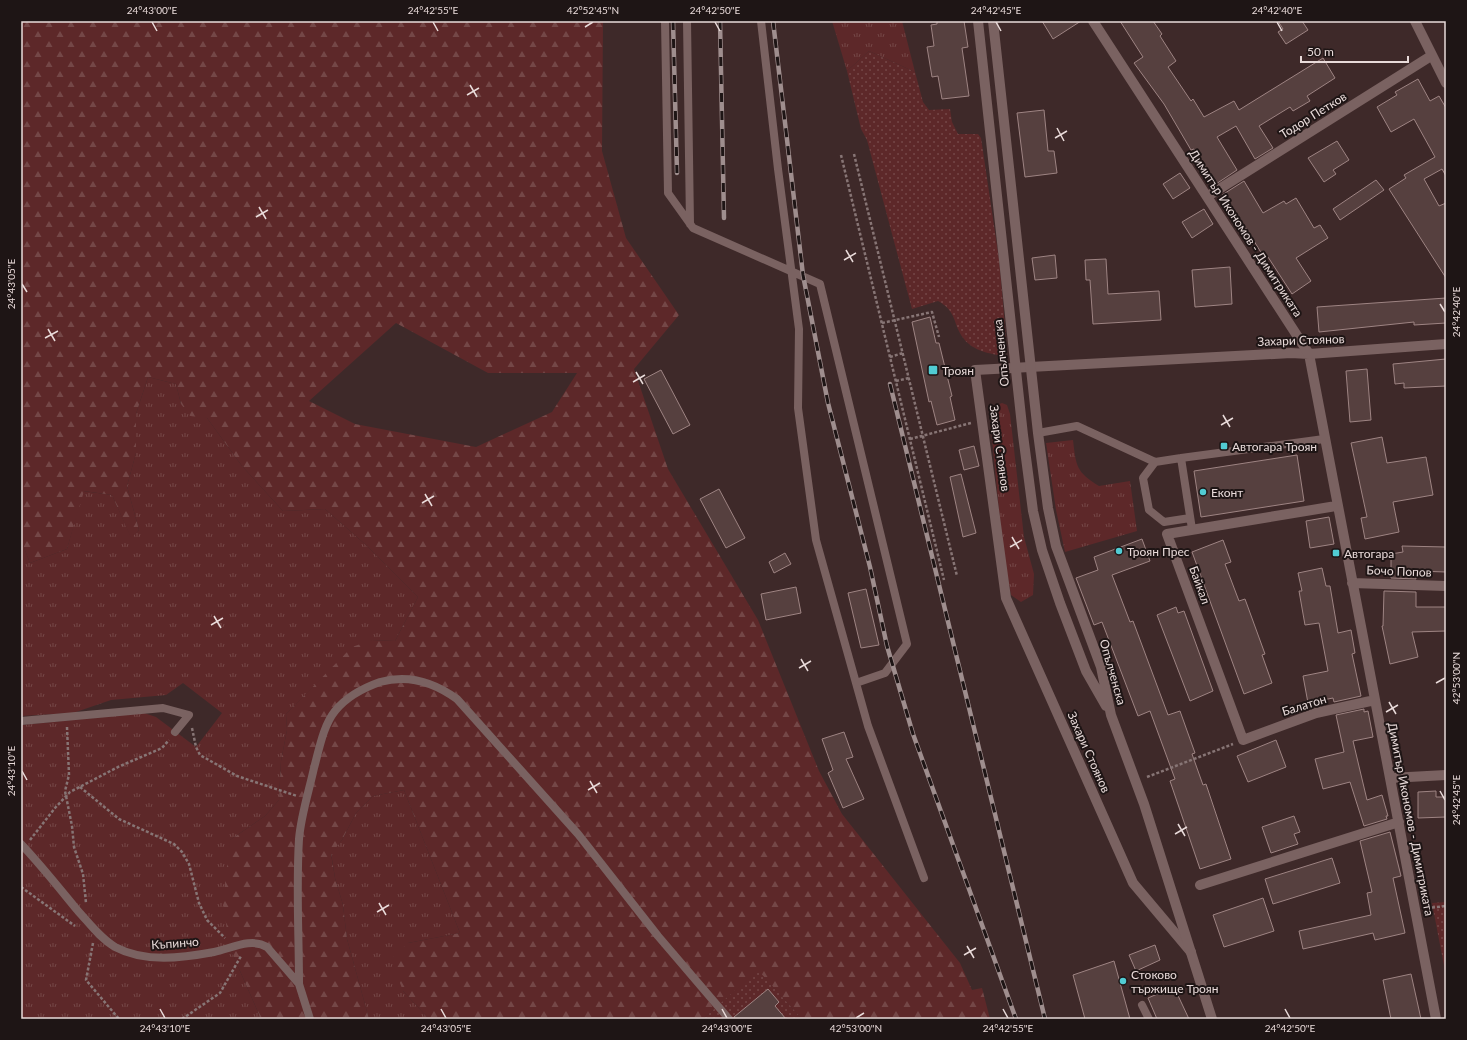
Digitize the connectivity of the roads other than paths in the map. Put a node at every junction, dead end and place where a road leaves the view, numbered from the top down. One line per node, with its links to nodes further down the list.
1 (665, 21): 11 (lane)
2 (687, 21): 11 (lane)
3 (761, 21): 12 (lane)
4 (978, 21): 26 (street, Опълченска)
5 (993, 21): 15 (street, Опълченска)
6 (1093, 21): 10 (street, Димитър Икономов - Димитриката)
7 (1415, 21): 8 (street)
8 (1431, 56): 9 (street); 10 (street, Тодор Петков)
9 (1446, 83)
10 (1208, 196): 14 (street, Димитър Икономов - Димитриката)
11 (690, 225): 12 (lane)
12 (792, 272): 24 (lane); 24 (lane)
13 (1446, 344): 14 (street, Захари Стоянов)
14 (1309, 354): 16 (street, Димитър Икономов - Димитриката); 36 (street, Захари Стоянов)
15 (1038, 433): 18 (lane); 26 (street, Опълченска)
16 (1324, 439): 17 (lane); 19 (street, Димитър Икономов - Димитриката)
17 (1182, 458): 18 (lane); 20 (lane)
18 (1155, 462): 20 (lane)
19 (1336, 506): 21 (street, Байкал); 22 (street, Димитър Икономов - Димитриката)
20 (1190, 518): 21 (lane)
21 (1192, 529): 29 (street, Байкал)
22 (1352, 583): 23 (street, Бочо Попов); 25 (street, Димитър Икономов - Димитриката)
23 (1446, 586)
24 (856, 683): 34 (lane)
25 (1375, 700): 29 (street, Балатон); 31 (street, Димитър Икономов - Димитриката)
26 (1111, 716): 36 (street, Опълченска)
27 (21, 721): 28 (lane)
28 (175, 732)
29 (1243, 740)
30 (1446, 775): 31 (street)
31 (1390, 778): 32 (street, Димитър Икономов - Димитриката)
32 (1399, 822): 35 (street); 43 (street, Димитър Икономов - Димитриката)
33 (23, 845): 37 (lane, Къпинчо)
34 (924, 878)
35 (1200, 885)
36 (1191, 952): 42 (street, Опълченска)
37 (299, 984): 39 (lane, Къпинчо); 40 (lane)
38 (1142, 1005): 41 (lane)
39 (310, 1019)
40 (728, 1019)
41 (1148, 1019)
42 (1212, 1019)
43 (1436, 1019)

